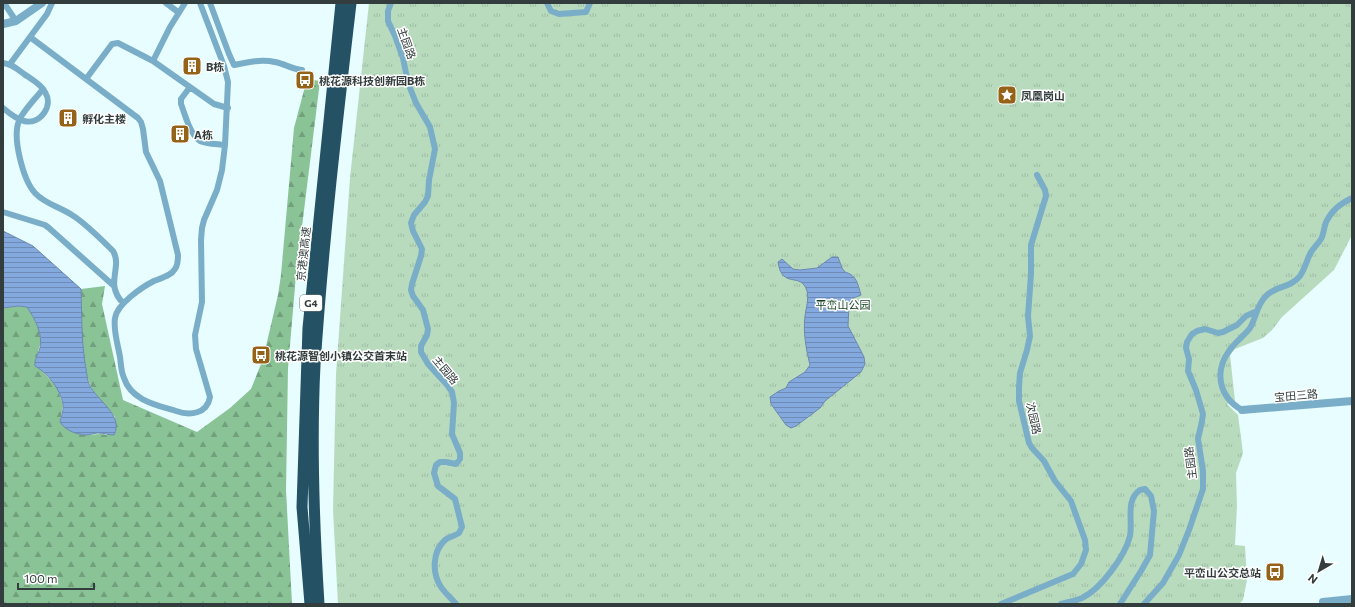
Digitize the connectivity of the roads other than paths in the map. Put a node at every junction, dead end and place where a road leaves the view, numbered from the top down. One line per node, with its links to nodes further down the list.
1 (4, 3): 14 (street)
2 (42, 3): 14 (street)
3 (52, 3): 16 (street)
4 (166, 3): 13 (street)
5 (184, 3): 13 (street)
6 (200, 3): 25 (street)
7 (210, 3): 20 (street)
8 (341, 3): 38 (highway, 京港澳高速 / G4)
9 (351, 3): 39 (highway, 京港澳高速 / G4)
10 (391, 3): 40 (street, 主园路)
11 (547, 3): 12 (street)
12 (590, 3)
13 (178, 12): 17 (street)
14 (16, 21): 15 (street)
15 (3, 24)
16 (30, 37): 19 (street); 21 (street)
17 (153, 61): 21 (street); 22 (street)
18 (3, 63): 19 (street)
19 (10, 64): 23 (street)
20 (302, 70)
21 (86, 79): 32 (street)
22 (190, 87): 25 (street); 27 (street)
23 (43, 89): 26 (street); 26 (street)
24 (3, 108): 26 (street)
25 (228, 108): 27 (street)
26 (19, 120): 31 (street)
27 (225, 145): 32 (street)
28 (1037, 175): 41 (street, 次园路)
29 (1352, 198): 33 (street, 主园路)
30 (3, 212): 31 (street)
31 (114, 286): 32 (street)
32 (123, 303)
33 (1257, 311): 35 (street, 主园路); 44 (street, 主园路)
34 (1352, 401): 35 (street, 宝田三路)
35 (1242, 410)
36 (1352, 599): 37 (street)
37 (1323, 603)
38 (310, 604)
39 (319, 604)
40 (456, 604)
41 (1001, 604)
42 (1061, 604): 43 (street)
43 (1120, 604)
44 (1144, 604)

